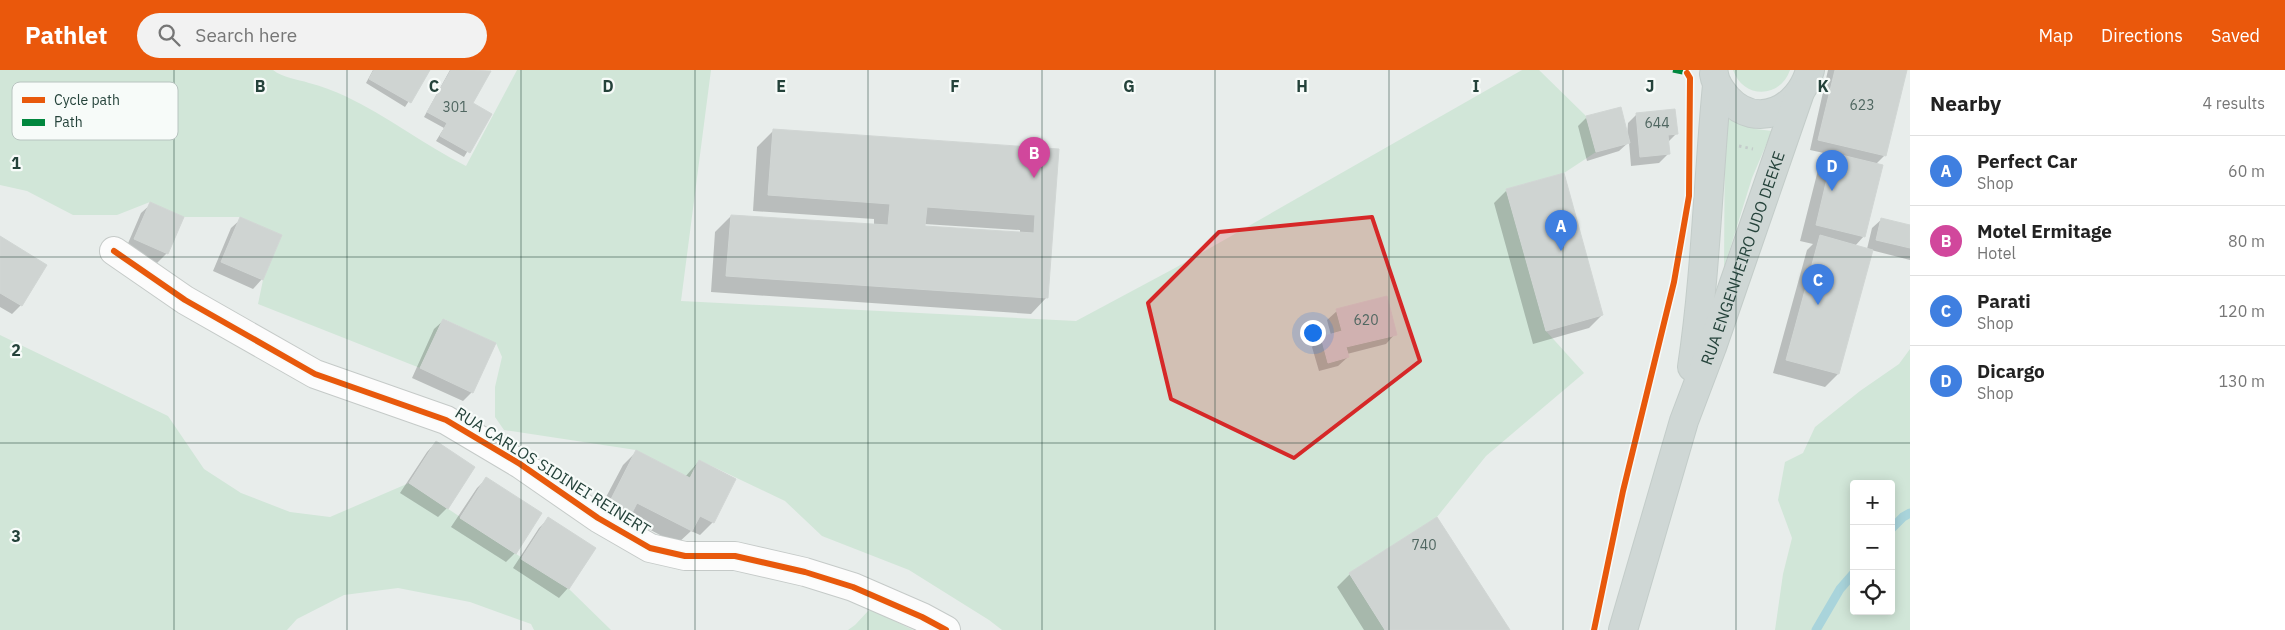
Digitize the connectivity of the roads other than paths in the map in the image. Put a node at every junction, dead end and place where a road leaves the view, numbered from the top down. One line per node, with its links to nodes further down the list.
1 (1810, 70): 3 (main road, RUA ENGENHEIRO UDO DEEKE)
2 (1714, 74): 3 (main road); 5 (main road, RUA ENGENHEIRO UDO DEEKE)
3 (1799, 95): 5 (main road, RUA ENGENHEIRO UDO DEEKE)
4 (114, 251): 6 (street, RUA CARLOS SIDINEI REINERT)
5 (1684, 421): 7 (main road, RUA ENGENHEIRO UDO DEEKE)
6 (946, 630)
7 (1623, 630)

